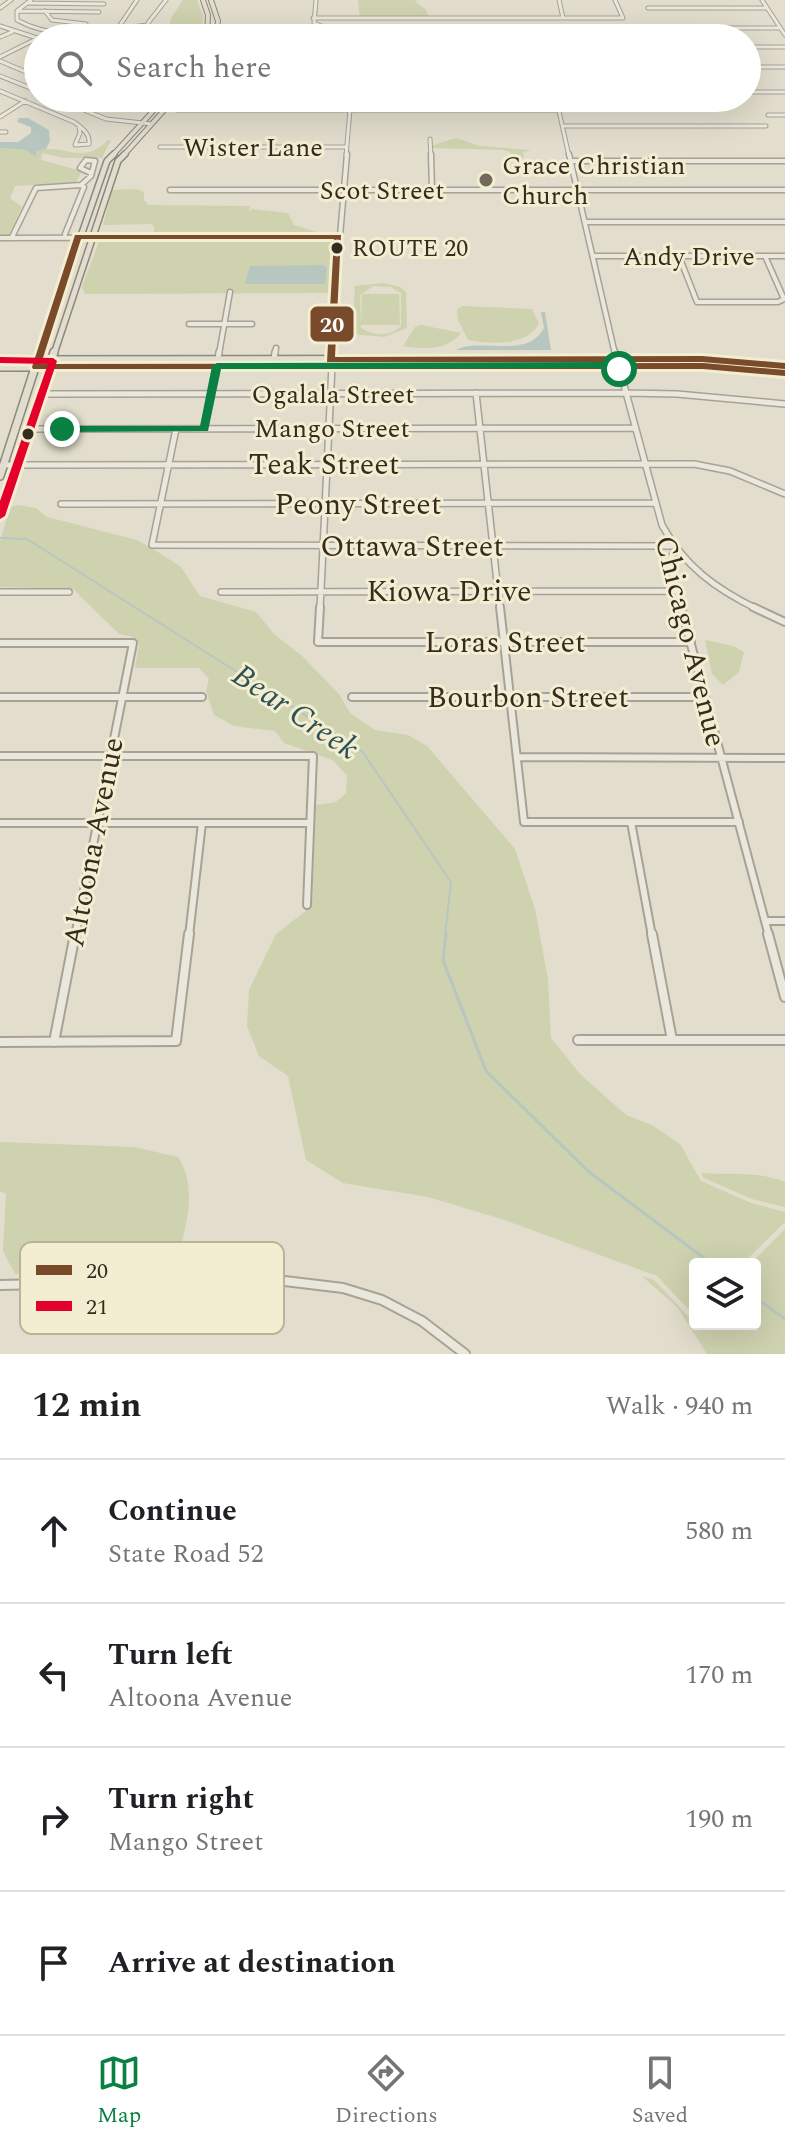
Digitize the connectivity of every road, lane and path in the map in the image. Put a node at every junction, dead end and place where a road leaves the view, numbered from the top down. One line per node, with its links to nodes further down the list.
1 (11, 0): 12 (street)
2 (137, 0): 24 (street)
3 (166, 0): 25 (street)
4 (203, 0): 26 (main road)
5 (211, 0): 27 (main road)
6 (316, 0): 18 (street)
7 (559, 0): 19 (street)
8 (615, 0): 19 (street)
9 (762, 0): 14 (street)
10 (30, 1): 11 (street); 15 (street)
11 (106, 2): 17 (street)
12 (1, 6)
13 (648, 8): 14 (street)
14 (767, 8): 20 (street)
15 (17, 11): 16 (street); 22 (street)
16 (45, 11): 17 (street); 23 (street)
17 (99, 12): 23 (street)
18 (313, 18): 19 (street); 28 (street)
19 (563, 18)
20 (774, 18): 21 (street); 31 (street)
21 (785, 18)
22 (24, 24)
23 (86, 24)
24 (119, 24)
25 (149, 24)
26 (208, 24)
27 (218, 24)
28 (318, 24)
29 (0, 26): 32 (street)
30 (761, 28): 31 (street)
31 (780, 28): 34 (street)
32 (12, 32): 33 (street); 35 (street)
33 (24, 35)
34 (785, 35)
35 (0, 37)
36 (24, 45): 39 (street)
37 (761, 47): 38 (street)
38 (785, 47)
39 (0, 59): 42 (street)
40 (761, 67): 41 (street)
41 (785, 67)
42 (24, 71)
43 (0, 76): 44 (street)
44 (24, 85)
45 (0, 92): 48 (street)
46 (761, 92): 47 (street)
47 (785, 92)
48 (24, 101)
49 (24, 102): 58 (street)
50 (49, 112): 60 (street)
51 (89, 112): 59 (street)
52 (156, 112): 59 (main road)
53 (160, 112): 59 (main road)
54 (350, 112): 67 (street)
55 (559, 112): 61 (street, Chicago Avenue)
56 (768, 115): 57 (street)
57 (785, 115)
58 (0, 117)
59 (148, 124): 78 (main road); 84 (main road)
60 (79, 126): 60 (street)
61 (564, 126): 62 (street); 68 (street, Chicago Avenue)
62 (766, 126)
63 (0, 132): 64 (street)
64 (6, 132)
65 (430, 139): 74 (street)
66 (160, 147): 67 (street, Wister Lane)
67 (346, 147): 73 (street)
68 (571, 161): 69 (street); 75 (street, Chicago Avenue)
69 (785, 161)
70 (91, 173): 71 (street)
71 (81, 185): 77 (street); 82 (street)
72 (170, 190): 73 (street, Scot Street)
73 (344, 190): 74 (street, Scot Street); 85 (street)
74 (432, 190): 75 (street, Scot Street)
75 (578, 190): 76 (street, Scot Street); 79 (street, Chicago Avenue)
76 (785, 190)
77 (74, 210): 78 (street); 81 (street)
78 (88, 210): 83 (main road)
79 (585, 222): 80 (street); 87 (street, Chicago Avenue)
80 (785, 222)
81 (65, 234)
82 (12, 237): 83 (street); 86 (street)
83 (78, 237): 84 (street); 101 (main road)
84 (92, 237): 85 (street); 102 (main road)
85 (338, 237): 100 (street)
86 (0, 238)
87 (593, 256): 88 (street, Andy Drive); 98 (street, Chicago Avenue)
88 (679, 256): 89 (street, Andy Drive); 89 (street)
89 (765, 256): 90 (street, Andy Drive)
90 (785, 256)
91 (230, 292): 93 (street)
92 (189, 324): 93 (street)
93 (225, 324): 94 (street); 99 (street)
94 (252, 324)
95 (276, 348): 97 (street)
96 (0, 360): 101 (main road)
97 (274, 360): 99 (main road); 100 (main road)
98 (618, 362): 100 (main road); 100 (main road); 103 (main road); 105 (main road); 108 (street, Chicago Avenue)
99 (217, 363): 100 (main road); 102 (main road); 102 (main road); 110 (street)
100 (331, 363): 106 (street)
101 (37, 364): 102 (main road); 104 (main road); 121 (main road)
102 (52, 364): 109 (main road)
103 (785, 366)
104 (0, 367)
105 (785, 373)
106 (330, 393): 107 (street, Ogalala Street); 110 (street, Ogalala Street); 112 (street)
107 (476, 393): 108 (street, Ogalala Street); 113 (street)
108 (626, 393): 111 (street, Ogalala Street); 114 (street, Chicago Avenue)
109 (40, 394): 110 (street, Ogalala Street); 115 (main road)
110 (211, 394): 117 (street)
111 (785, 404)
112 (329, 428): 113 (street, Mango Street); 117 (street, Mango Street); 118 (street)
113 (480, 428): 114 (street, Mango Street); 119 (street)
114 (635, 428): 120 (street, Chicago Avenue)
115 (29, 429): 116 (street, Mango Street); 122 (main road)
116 (176, 429): 117 (street, Mango Street); 123 (street)
117 (204, 429)
118 (327, 464): 119 (street, Teak Street); 123 (street, Teak Street); 130 (street)
119 (484, 464): 120 (street, Teak Street); 126 (street)
120 (644, 464): 125 (street, Teak Street); 127 (street, Chicago Avenue)
121 (4, 465): 122 (street, Teak Street); 124 (main road)
122 (17, 465): 123 (street, Teak Street); 131 (main road)
123 (169, 465): 129 (street)
124 (0, 476)
125 (785, 494)
126 (489, 503): 127 (street, Peony Street); 130 (street, Peony Street); 133 (street)
127 (656, 503): 134 (street, Chicago Avenue)
128 (61, 504): 129 (street, Peony Street)
129 (161, 504): 130 (street, Peony Street); 132 (street, Ottawa Street)
130 (325, 504): 132 (street)
131 (0, 516)
132 (323, 546): 133 (street, Ottawa Street); 140 (street)
133 (493, 546): 134 (street, Ottawa Street); 135 (street)
134 (673, 548): 136 (street, Chicago Avenue); 141 (street)
135 (499, 591): 136 (street, Kiowa Drive); 140 (street, Kiowa Drive); 142 (street)
136 (677, 591): 143 (street, Chicago Avenue)
137 (0, 592): 138 (street)
138 (69, 592)
139 (221, 592): 140 (street, Kiowa Drive)
140 (321, 592): 142 (street, Loras Street)
141 (785, 622)
142 (504, 642): 143 (street, Loras Street); 149 (street)
143 (691, 642): 150 (street, Chicago Avenue)
144 (0, 643): 146 (street, Altoona Avenue)
145 (0, 697): 146 (street)
146 (122, 697): 147 (street); 152 (street, Altoona Avenue)
147 (202, 697)
148 (352, 697): 149 (street, Bourbon Street)
149 (510, 697): 150 (street, Bourbon Street); 153 (street)
150 (705, 697): 154 (street, Chicago Avenue)
151 (0, 756): 152 (street)
152 (110, 756): 158 (street, Altoona Avenue); 160 (street)
153 (517, 757): 154 (street); 156 (street)
154 (721, 757): 155 (street); 157 (street, Chicago Avenue)
155 (785, 758)
156 (631, 822): 157 (street); 167 (street)
157 (739, 822): 163 (street, Chicago Avenue)
158 (97, 823): 159 (street); 161 (street); 170 (street, Altoona Avenue)
159 (202, 823): 160 (street); 170 (street)
160 (310, 823): 162 (street)
161 (0, 824)
162 (307, 905)
163 (765, 921): 164 (street); 165 (street, Chicago Avenue)
164 (785, 921)
165 (785, 997)
166 (578, 1040): 167 (street)
167 (672, 1040): 168 (street)
168 (785, 1040)
169 (0, 1042): 170 (street)
170 (54, 1042)
171 (284, 1281): 174 (street)
172 (0, 1285): 173 (street)
173 (20, 1285)
174 (465, 1354)

